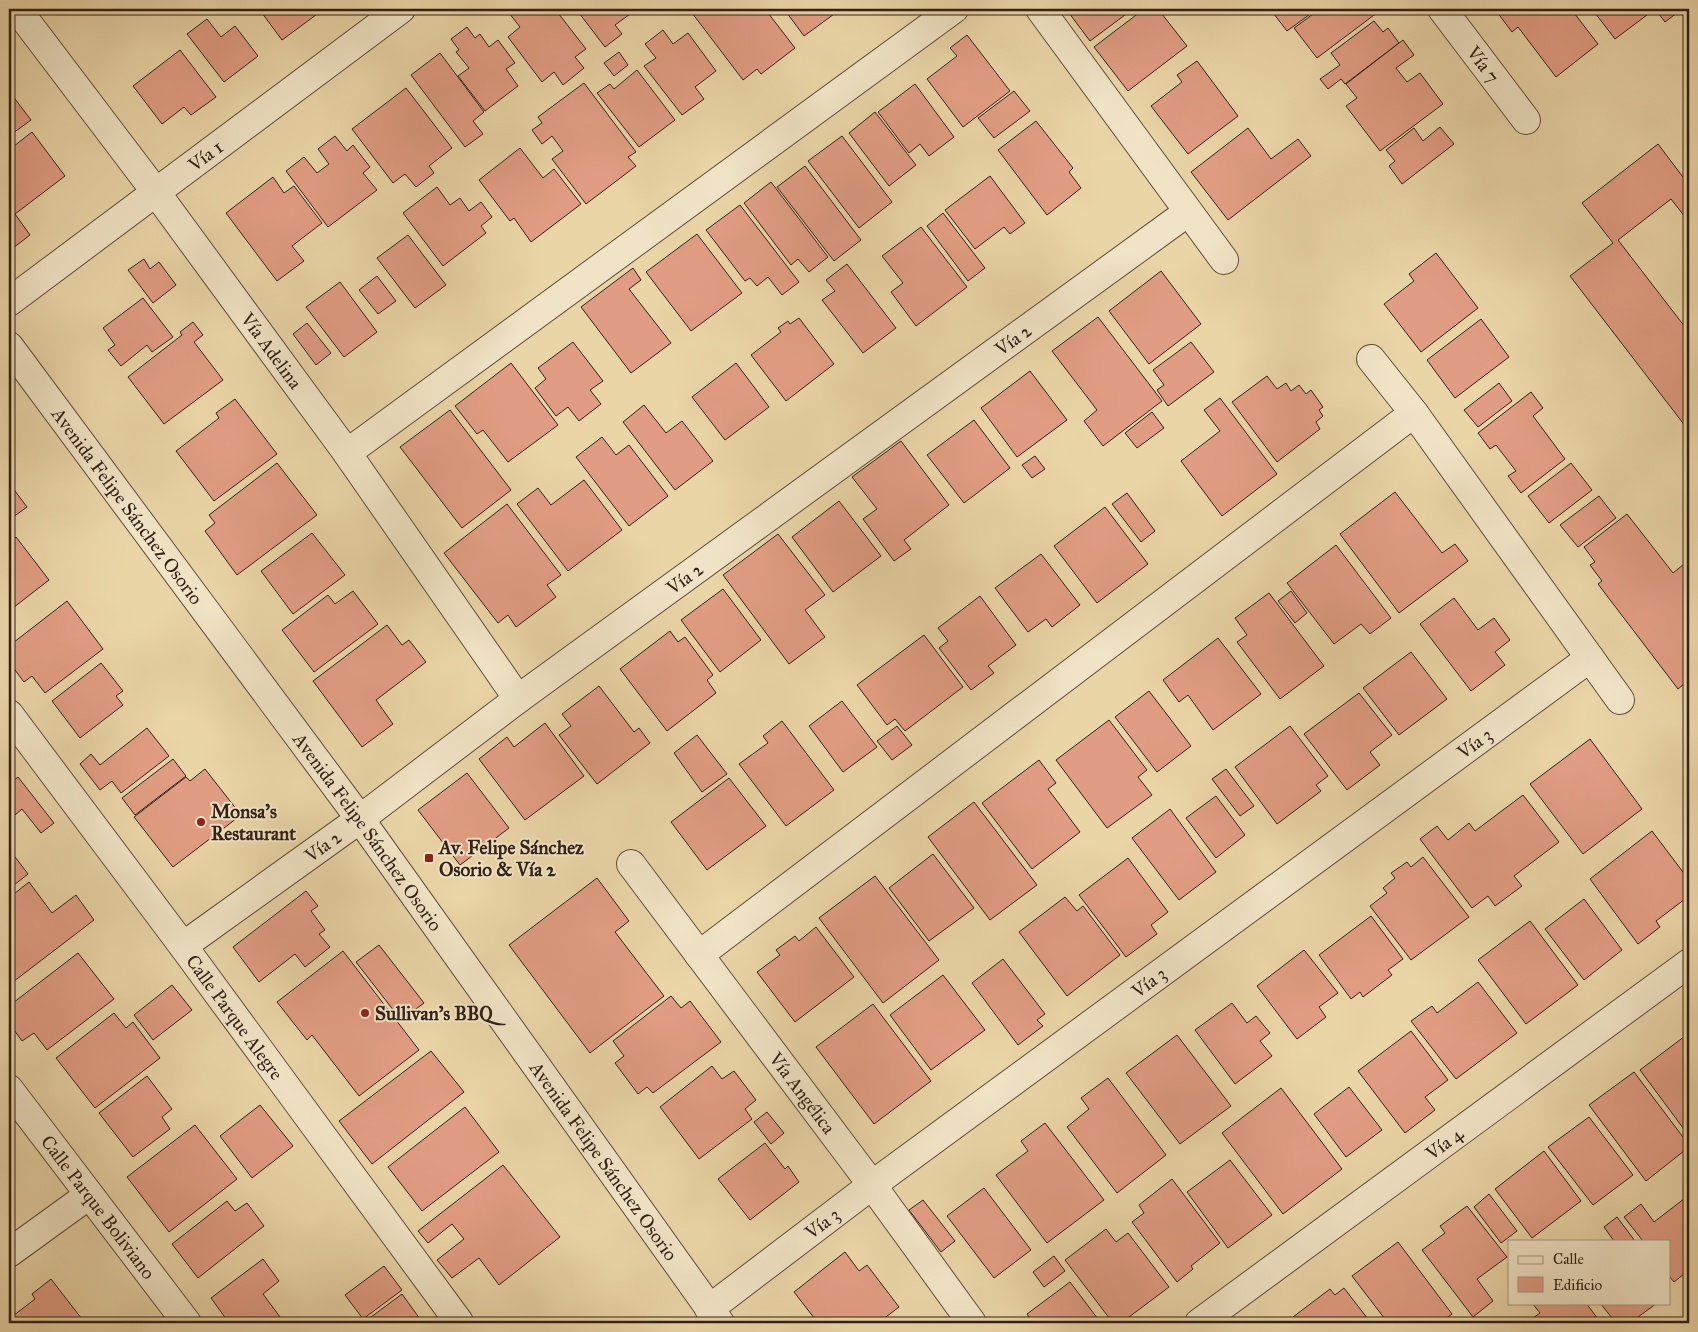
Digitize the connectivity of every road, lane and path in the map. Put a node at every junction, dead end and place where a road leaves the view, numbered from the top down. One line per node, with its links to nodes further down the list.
1 (17, 9): 7 (street, Vía Adelina)
2 (401, 9): 7 (street, Vía 1)
3 (954, 9): 14 (street)
4 (1040, 9): 8 (street)
5 (1442, 9): 6 (street, Vía 7)
6 (1526, 120)
7 (155, 190): 10 (street, Vía 1); 14 (street, Vía Adelina)
8 (1188, 212): 9 (street); 16 (street, Vía 2)
9 (1224, 260)
10 (9, 302)
11 (9, 346): 19 (street, Avenida Felipe Sánchez Osorio)
12 (1371, 359): 13 (street)
13 (1414, 413): 15 (street); 22 (street)
14 (347, 453): 16 (street, Vía Adelina)
15 (1590, 658): 17 (street); 25 (street, Vía 3)
16 (518, 700): 19 (street, Vía 2)
17 (1620, 700)
18 (9, 714): 21 (street, Calle Parque Alegre)
19 (360, 819): 21 (street, Vía 2); 28 (street, Avenida Felipe Sánchez Osorio)
20 (631, 864): 22 (street, Vía Angélica)
21 (183, 946): 29 (street, Calle Parque Alegre)
22 (699, 955): 25 (street, Vía Angélica)
23 (1689, 963): 32 (street, Vía 4)
24 (9, 1089): 26 (street, Calle Parque Boliviano)
25 (872, 1185): 28 (street, Vía 3); 31 (street, Vía Angélica)
26 (89, 1195): 27 (street); 30 (street, Calle Parque Boliviano)
27 (9, 1254)
28 (714, 1318)
29 (459, 1322)
30 (187, 1323)
31 (972, 1323)
32 (1199, 1323)

